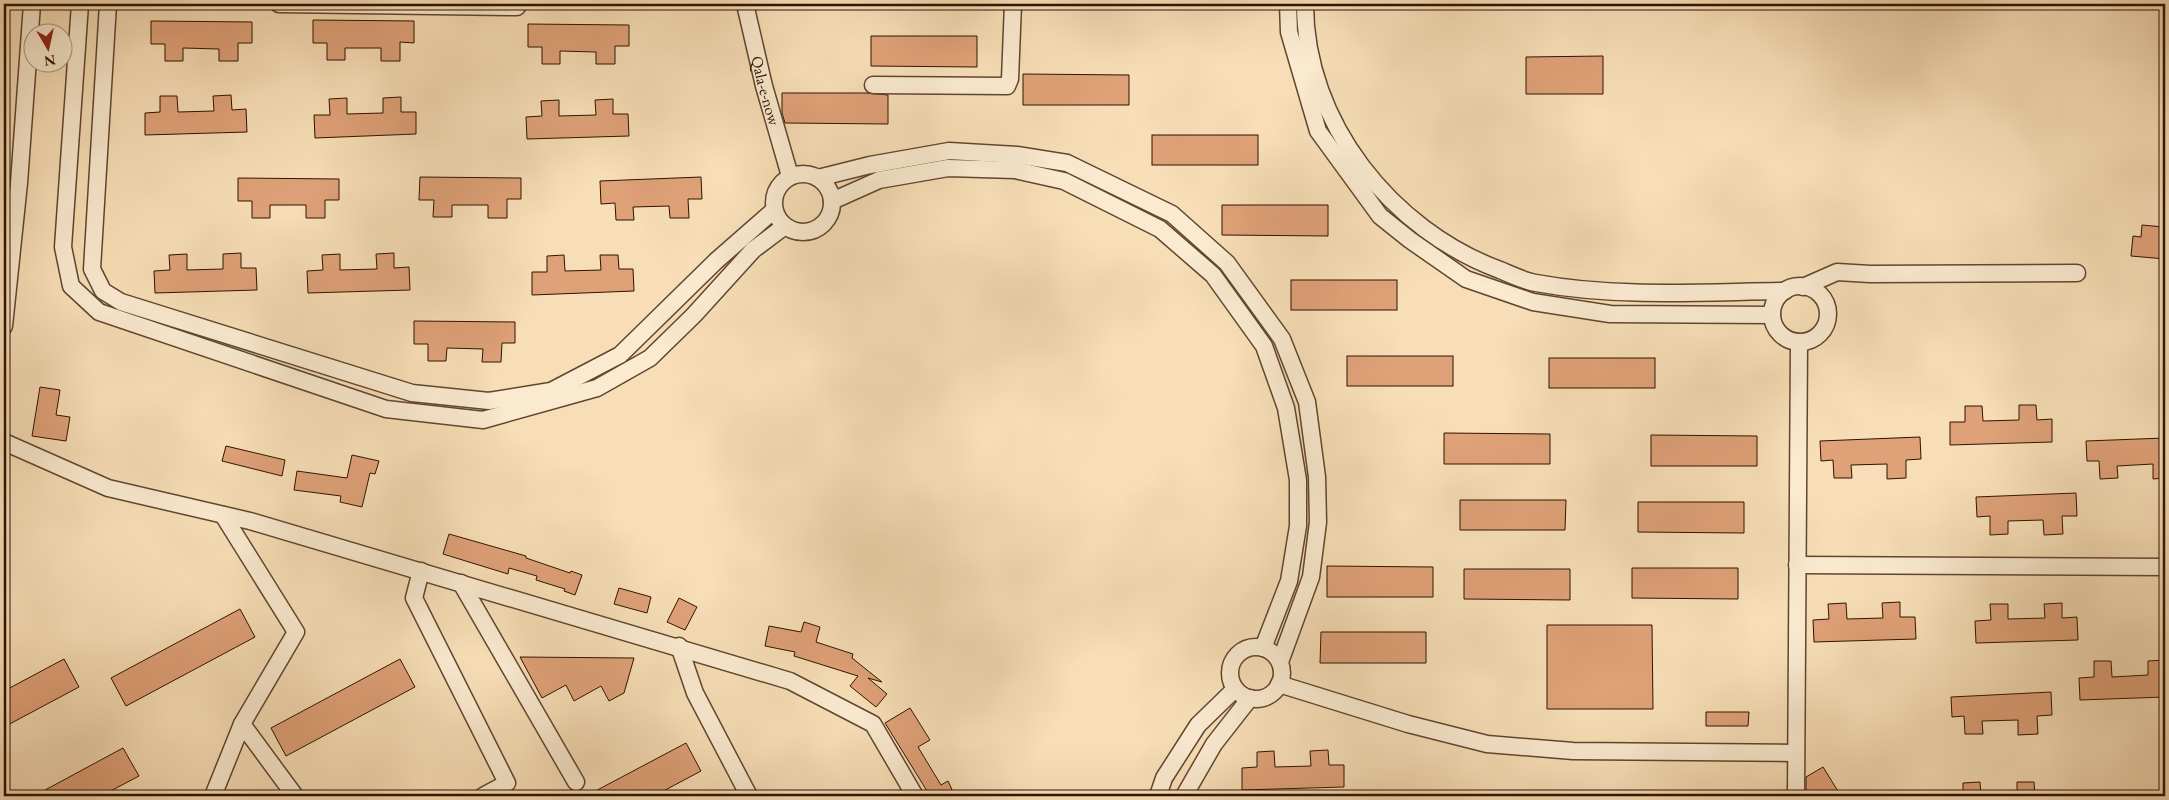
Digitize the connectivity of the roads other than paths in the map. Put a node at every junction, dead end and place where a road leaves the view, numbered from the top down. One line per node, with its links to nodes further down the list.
1 (32, 4): 20 (street)
2 (80, 4): 15 (street)
3 (108, 4): 14 (street)
4 (279, 4): 9 (street)
5 (745, 4): 11 (street, Qala-e-now)
6 (1013, 4): 10 (street)
7 (1288, 4): 19 (street)
8 (1305, 4): 18 (street)
9 (517, 7)
10 (873, 85)
11 (790, 176): 12 (street); 14 (street)
12 (818, 178): 13 (street); 30 (street)
13 (832, 201): 15 (street); 29 (street)
14 (774, 210): 15 (street)
15 (785, 226)
16 (2077, 273): 17 (street)
17 (1802, 287): 18 (street); 21 (street)
18 (1785, 291): 19 (street)
19 (1772, 315): 21 (street)
20 (4, 326)
21 (1799, 342): 24 (street)
22 (4, 442): 23 (street)
23 (223, 515): 26 (street); 34 (street)
24 (1797, 565): 25 (street); 35 (street)
25 (2165, 567)
26 (421, 571): 27 (street); 39 (street)
27 (461, 583): 28 (street); 36 (street)
28 (679, 646): 40 (street); 41 (street)
29 (1263, 648): 30 (street); 32 (street)
30 (1280, 662): 31 (street)
31 (1279, 684): 33 (street); 35 (street)
32 (1235, 689): 33 (street); 42 (street)
33 (1250, 698): 43 (street)
34 (242, 724): 37 (street); 38 (street)
35 (1796, 753): 44 (street)
36 (576, 782)
37 (213, 796)
38 (295, 796)
39 (484, 796)
40 (750, 796)
41 (915, 796)
42 (1158, 796)
43 (1184, 796)
44 (1796, 796)

